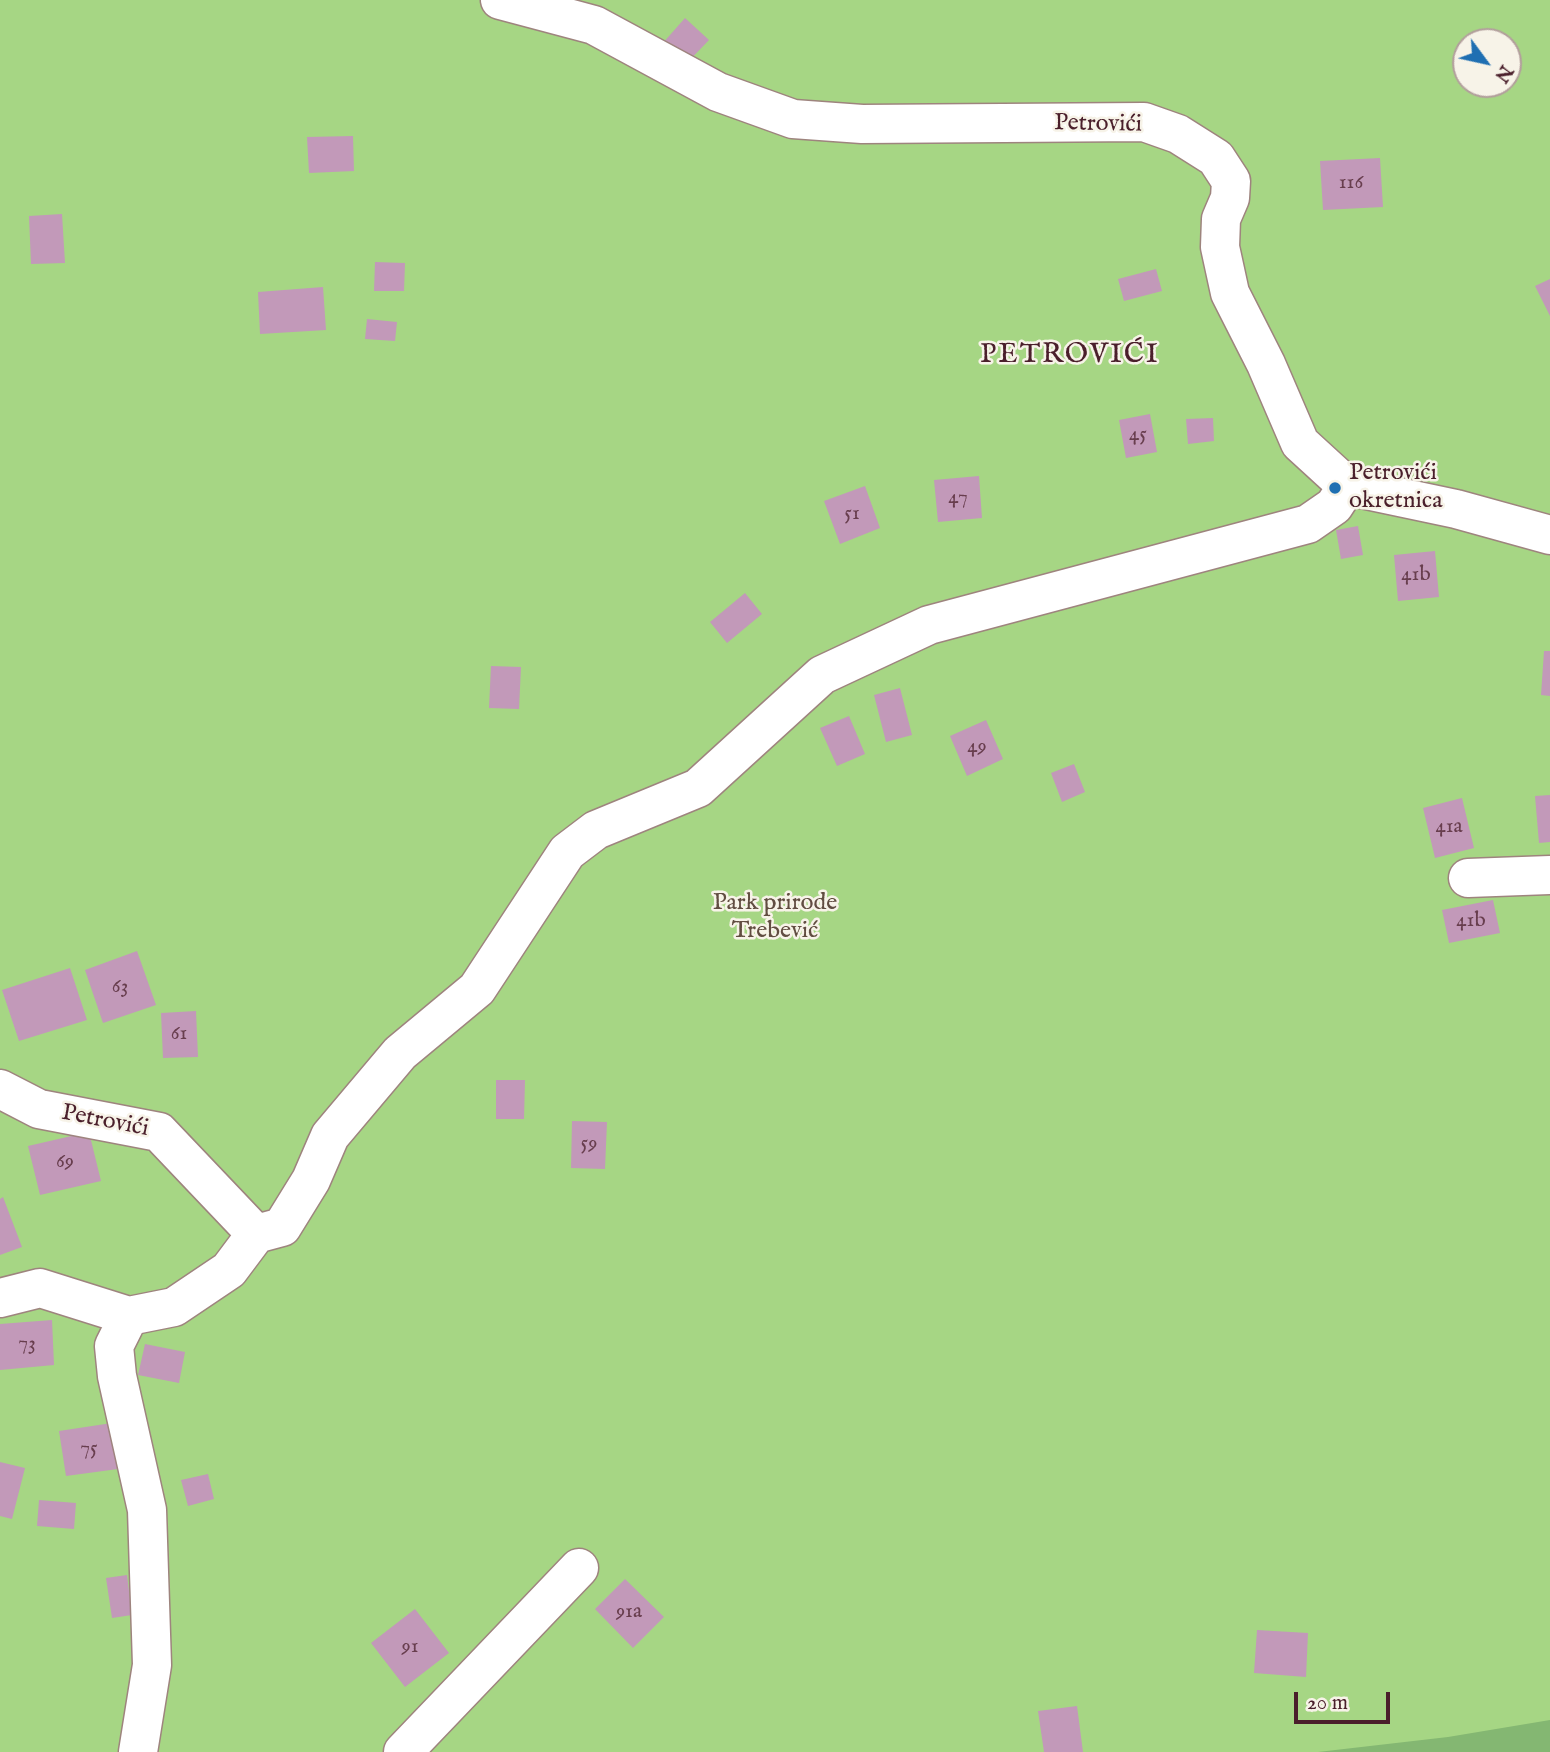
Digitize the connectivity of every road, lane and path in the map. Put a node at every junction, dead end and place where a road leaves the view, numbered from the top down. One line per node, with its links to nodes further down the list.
1 (500, 0): 2 (street, Petrovići)
2 (1347, 486): 3 (street); 7 (street)
3 (1550, 535)
4 (1550, 874): 5 (street)
5 (1468, 878)
6 (0, 1088): 7 (street, Petrovići)
7 (256, 1234): 9 (street)
8 (0, 1298): 9 (street)
9 (129, 1316): 11 (street)
10 (579, 1568): 12 (street)
11 (138, 1752)
12 (403, 1752)

